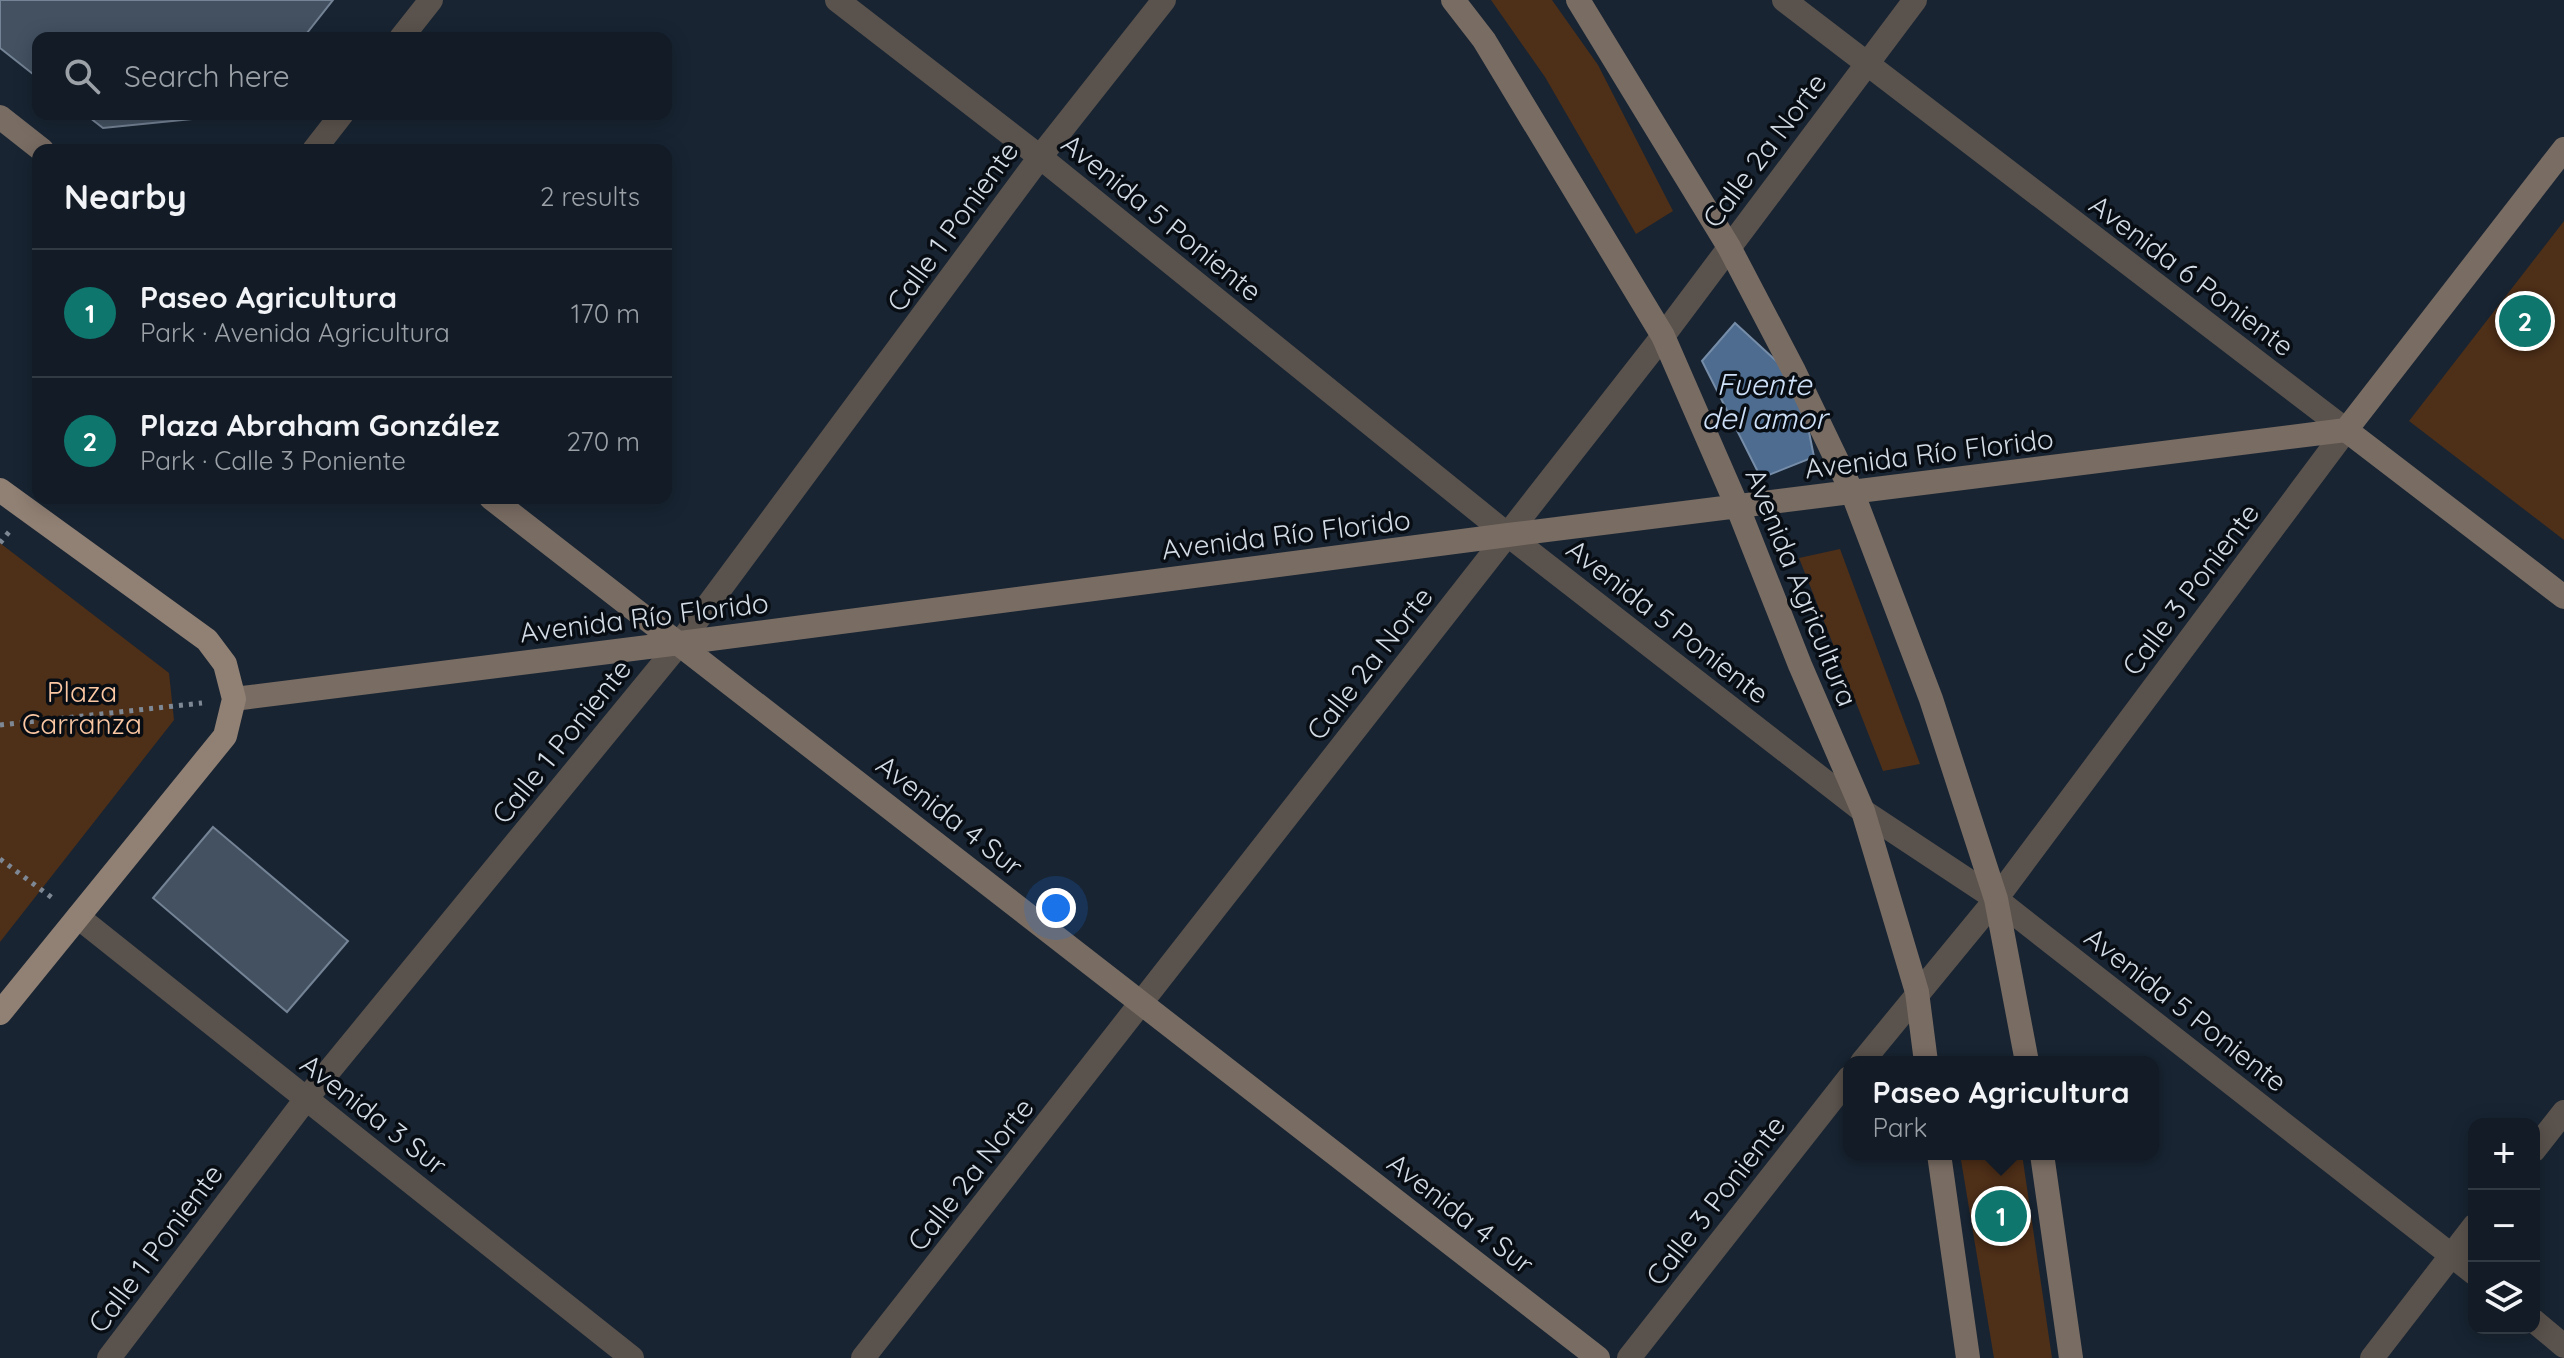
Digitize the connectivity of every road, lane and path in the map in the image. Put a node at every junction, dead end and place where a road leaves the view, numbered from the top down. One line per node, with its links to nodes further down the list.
1 (431, 0): 8 (street)
2 (837, 0): 15 (street, Avenida 5 Poniente)
3 (1164, 0): 15 (street, Calle 1 Poniente)
4 (1453, 0): 17 (main road, Avenida Agricultura)
5 (1578, 0): 16 (main road)
6 (1784, 0): 9 (street, Avenida 6 Poniente)
7 (1915, 0): 9 (street, Calle 2a Norte)
8 (406, 32)
9 (1867, 63): 16 (street, Calle 2a Norte); 18 (street, Avenida 6 Poniente)
10 (0, 117): 12 (main road)
11 (337, 120): 13 (street)
12 (34, 144)
13 (319, 144)
14 (2564, 149): 18 (main road, Calle 3 Poniente)
15 (1040, 157): 25 (street, Avenida 5 Poniente); 27 (street, Calle 1 Poniente)
16 (1729, 247): 17 (street, Calle 2a Norte); 20 (main road)
17 (1663, 336): 24 (main road, Avenida Agricultura); 25 (street, Calle 2a Norte)
18 (2346, 430): 20 (main road, Avenida Río Florido); 26 (main road, Avenida 6 Poniente); 32 (street, Calle 3 Poniente)
19 (0, 490): 21 (main road)
20 (1853, 494): 24 (main road, Avenida Río Florido); 32 (main road)
21 (32, 504)
22 (33, 504): 28 (main road)
23 (499, 504): 27 (main road, Avenida 4 Sur)
24 (1738, 508): 25 (main road, Avenida Río Florido); 30 (main road, Avenida Agricultura)
25 (1508, 535): 27 (main road, Avenida Río Florido); 30 (street, Avenida 5 Poniente); 35 (street, Calle 2a Norte)
26 (2564, 597)
27 (680, 643): 28 (main road, Avenida Río Florido); 35 (main road, Avenida 4 Sur); 41 (street, Calle 1 Poniente)
28 (234, 699): 29 (path); 33 (main road)
29 (0, 725)
30 (1863, 811): 32 (street, Avenida 5 Poniente); 34 (main road, Avenida Agricultura)
31 (0, 859): 33 (path)
32 (1996, 899): 34 (street, Calle 3 Poniente); 39 (main road); 47 (street, Avenida 5 Poniente)
33 (78, 917): 36 (main road); 41 (street, Avenida 3 Sur)
34 (1917, 992): 37 (street, Calle 3 Poniente); 38 (main road, Avenida Agricultura)
35 (1142, 1003): 53 (street, Calle 2a Norte); 54 (main road, Avenida 4 Sur)
36 (0, 1013)
37 (1867, 1056)
38 (1925, 1056)
39 (2026, 1056)
40 (1843, 1086): 55 (street, Calle 3 Poniente)
41 (306, 1099): 51 (street, Calle 1 Poniente); 52 (street, Avenida 3 Sur)
42 (2564, 1112): 43 (street)
43 (2540, 1142)
44 (1940, 1160): 56 (main road)
45 (2043, 1160): 57 (main road)
46 (2468, 1233): 47 (street)
47 (2451, 1254): 48 (street, Avenida 5 Poniente); 58 (street)
48 (2468, 1268)
49 (2540, 1326): 50 (street)
50 (2564, 1346)
51 (109, 1358)
52 (632, 1358)
53 (863, 1358)
54 (1598, 1358)
55 (1629, 1358)
56 (1968, 1358)
57 (2071, 1358)
58 (2372, 1358)

